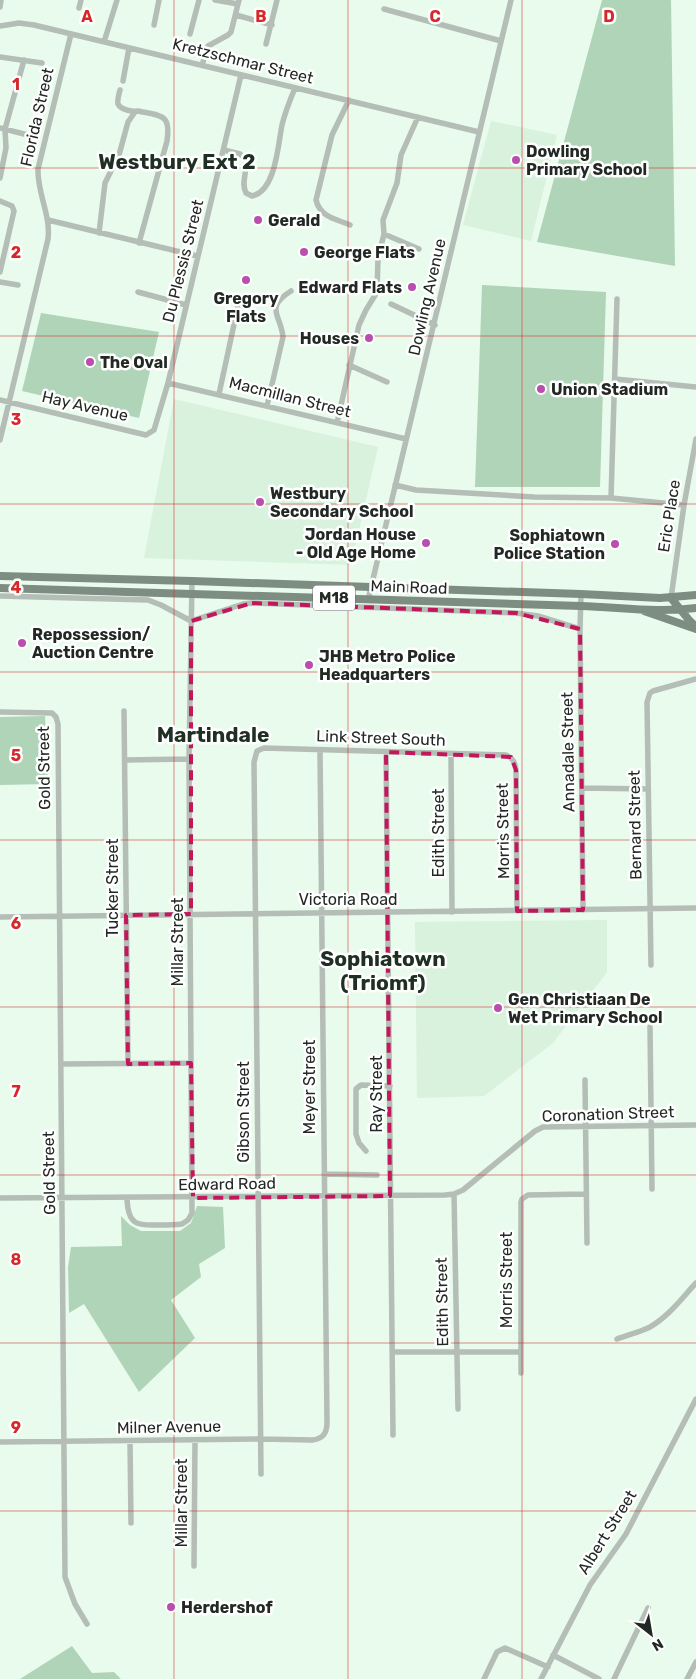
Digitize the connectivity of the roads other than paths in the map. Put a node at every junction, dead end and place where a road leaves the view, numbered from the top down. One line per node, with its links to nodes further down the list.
1 (1, 0): 10 (street)
2 (81, 0): 11 (street)
3 (117, 0): 20 (street)
4 (159, 0): 14 (street)
5 (199, 0): 18 (street)
6 (215, 0): 9 (street)
7 (277, 0): 15 (street)
8 (511, 0): 19 (street, Dowling Avenue)
9 (238, 2): 13 (street)
10 (0, 7)
11 (79, 8)
12 (384, 9): 19 (street)
13 (236, 15): 15 (street); 26 (street)
14 (154, 25)
15 (272, 25): 21 (street)
16 (0, 26): 17 (street, Kretzschmar Street)
17 (71, 34): 20 (street, Kretzschmar Street); 40 (street, Florida Street)
18 (190, 34)
19 (501, 41): 35 (street, Dowling Avenue)
20 (104, 42): 22 (street, Kretzschmar Street)
21 (266, 44)
22 (130, 48): 26 (street, Kretzschmar Street); 28 (street)
23 (0, 57): 24 (street)
24 (24, 60): 25 (street); 34 (street)
25 (42, 64)
26 (202, 65): 27 (street, Kretzschmar Street)
27 (241, 75): 29 (street, Kretzschmar Street); 37 (street, Du Plessis Street)
28 (123, 81)
29 (295, 88): 31 (street, Kretzschmar Street); 37 (street)
30 (120, 90): 32 (street)
31 (349, 100): 33 (street, Kretzschmar Street); 41 (street)
32 (135, 112): 42 (street); 44 (street)
33 (418, 117): 35 (street, Kretzschmar Street); 43 (street)
34 (3, 128): 36 (street); 38 (street)
35 (479, 132): 56 (street, Dowling Avenue)
36 (28, 135)
37 (224, 150): 46 (street, Du Plessis Street)
38 (0, 178)
39 (0, 202): 47 (street)
40 (48, 220): 42 (street); 64 (street, Florida Street)
41 (350, 225)
42 (99, 233): 44 (street)
43 (384, 234): 45 (street); 57 (street)
44 (139, 243): 46 (street)
45 (420, 249)
46 (198, 256): 55 (street, Du Plessis Street)
47 (0, 272)
48 (0, 282): 49 (street)
49 (18, 285)
50 (291, 291): 65 (street)
51 (138, 292): 55 (street)
52 (222, 297): 62 (street)
53 (616, 299): 58 (street)
54 (391, 304): 56 (street)
55 (186, 305): 60 (street, Du Plessis Street)
56 (435, 325): 68 (street, Dowling Avenue)
57 (349, 365): 59 (street); 66 (street)
58 (615, 379): 61 (street); 72 (street)
59 (388, 382)
60 (168, 383): 62 (street, Macmillan Street); 67 (street, Du Plessis Street)
61 (696, 387)
62 (219, 394): 65 (street, Macmillan Street)
63 (0, 400): 64 (street, Hay Avenue)
64 (10, 402): 67 (street, Hay Avenue); 70 (street, Florida Street)
65 (267, 406): 66 (street, Macmillan Street)
66 (337, 422): 68 (street, Macmillan Street)
67 (157, 423)
68 (406, 439): 71 (street, Dowling Avenue)
69 (696, 439): 73 (street, Eric Place)
70 (0, 440)
71 (395, 485): 72 (street); 76 (street, Dowling Avenue)
72 (611, 498): 73 (street)
73 (684, 505): 82 (street, Eric Place)
74 (0, 576): 75 (main road, Main Road / M18)
75 (192, 580): 76 (main road, Main Road / M18); 78 (street, Millar Street)
76 (371, 587): 79 (main road, Main Road / M18); 83 (street, Dowling Avenue)
77 (0, 588): 78 (main road, Main Road / M18)
78 (192, 593): 83 (main road, Main Road / M18); 89 (street, Millar Street)
79 (581, 594): 82 (main road, Main Road / M18); 84 (street, Annadale Street)
80 (696, 595): 82 (main road, Main Road / M18)
81 (0, 596): 89 (street)
82 (671, 598): 87 (main road)
83 (368, 600): 84 (main road, Main Road / M18)
84 (581, 606): 86 (main road, Main Road / M18); 91 (street, Annadale Street)
85 (696, 608): 87 (main road, Main Road / M18)
86 (639, 609): 87 (main road, Main Road / M18); 90 (main road)
87 (680, 610): 90 (main road)
88 (696, 614): 90 (main road)
89 (191, 621): 91 (street, Main Road); 100 (street, Millar Street)
90 (696, 627)
91 (580, 630): 102 (street, Annadale Street)
92 (696, 679): 103 (street, Bernard Street)
93 (124, 711): 101 (street, Tucker Street)
94 (0, 712): 114 (street, Gold Street)
95 (320, 750): 96 (street, Link Street South); 97 (street, Link Street South); 111 (street, Meyer Street)
96 (257, 751): 110 (street, Gibson Street)
97 (386, 752): 98 (street, Link Street South); 107 (street, Ray Street)
98 (451, 754): 99 (street, Link Street South); 108 (street, Edith Street)
99 (506, 755): 109 (street, Morris Street)
100 (189, 759): 101 (street); 112 (street, Millar Street)
101 (125, 760): 113 (street, Tucker Street)
102 (582, 788): 103 (street); 106 (street, Annadale Street)
103 (648, 789): 105 (street, Bernard Street)
104 (696, 908): 105 (street, Victoria Road)
105 (649, 909): 106 (street, Victoria Road); 116 (street, Bernard Street)
106 (583, 910): 109 (street, Victoria Road)
107 (388, 912): 108 (street, Victoria Road); 111 (street, Victoria Road); 122 (street, Ray Street)
108 (452, 912): 109 (street, Victoria Road)
109 (517, 912)
110 (256, 913): 111 (street, Victoria Road); 112 (street, Victoria Road); 132 (street, Gibson Street)
111 (321, 913): 127 (street, Meyer Street)
112 (191, 914): 113 (street, Victoria Road); 118 (street, Millar Street)
113 (126, 915): 114 (street, Victoria Road); 120 (street, Tucker Street)
114 (60, 916): 115 (street, Victoria Road); 119 (street, Gold Street)
115 (0, 917)
116 (651, 965)
117 (650, 1027): 124 (street)
118 (192, 1063): 120 (street); 138 (street, Millar Street)
119 (62, 1064): 120 (street); 136 (street, Gold Street)
120 (128, 1064)
121 (585, 1080): 123 (street)
122 (390, 1086): 126 (street); 134 (street, Ray Street)
123 (586, 1126): 124 (street, Coronation Street); 130 (street, Coronation Street); 131 (street)
124 (651, 1126): 125 (street, Coronation Street); 129 (street)
125 (696, 1126)
126 (366, 1150)
127 (324, 1174): 128 (street); 133 (street, Meyer Street)
128 (377, 1175)
129 (652, 1189)
130 (454, 1194): 134 (street, Edward Road); 143 (street, Edith Street)
131 (586, 1194): 139 (street); 144 (street, Morris Street)
132 (258, 1196): 133 (street, Edward Road); 138 (street, Edward Road); 150 (street, Gibson Street)
133 (324, 1196): 134 (street, Edward Road); 148 (street, Meyer Street)
134 (390, 1196): 142 (street, Ray Street)
135 (0, 1198): 136 (street, Edward Road)
136 (63, 1198): 137 (street, Edward Road); 154 (street, Gold Street)
137 (127, 1198): 138 (street, Edward Road); 138 (street, Millar Street)
138 (193, 1198)
139 (587, 1243)
140 (696, 1283): 141 (street)
141 (617, 1339)
142 (392, 1352): 143 (street); 149 (street, Ray Street)
143 (456, 1352): 144 (street); 147 (street, Edith Street)
144 (520, 1352): 145 (street, Morris Street)
145 (521, 1373)
146 (696, 1399): 160 (street, Albert Street)
147 (458, 1409)
148 (327, 1423): 150 (street, Milner Avenue)
149 (393, 1435)
150 (260, 1439): 152 (street, Milner Avenue); 155 (street, Gibson Street)
151 (130, 1441): 152 (street, Milner Avenue); 154 (street, Milner Avenue); 156 (street)
152 (195, 1441): 157 (street, Millar Street)
153 (0, 1442): 154 (street, Milner Avenue)
154 (65, 1442): 159 (street, Gold Street)
155 (261, 1474)
156 (131, 1523)
157 (194, 1566)
158 (648, 1608): 166 (street)
159 (87, 1624)
160 (553, 1655): 162 (street, Albert Street); 165 (street)
161 (696, 1662): 167 (street)
162 (548, 1666): 163 (street); 164 (street, Albert Street)
163 (484, 1679)
164 (541, 1679)
165 (598, 1679)
166 (614, 1679)
167 (688, 1679)

